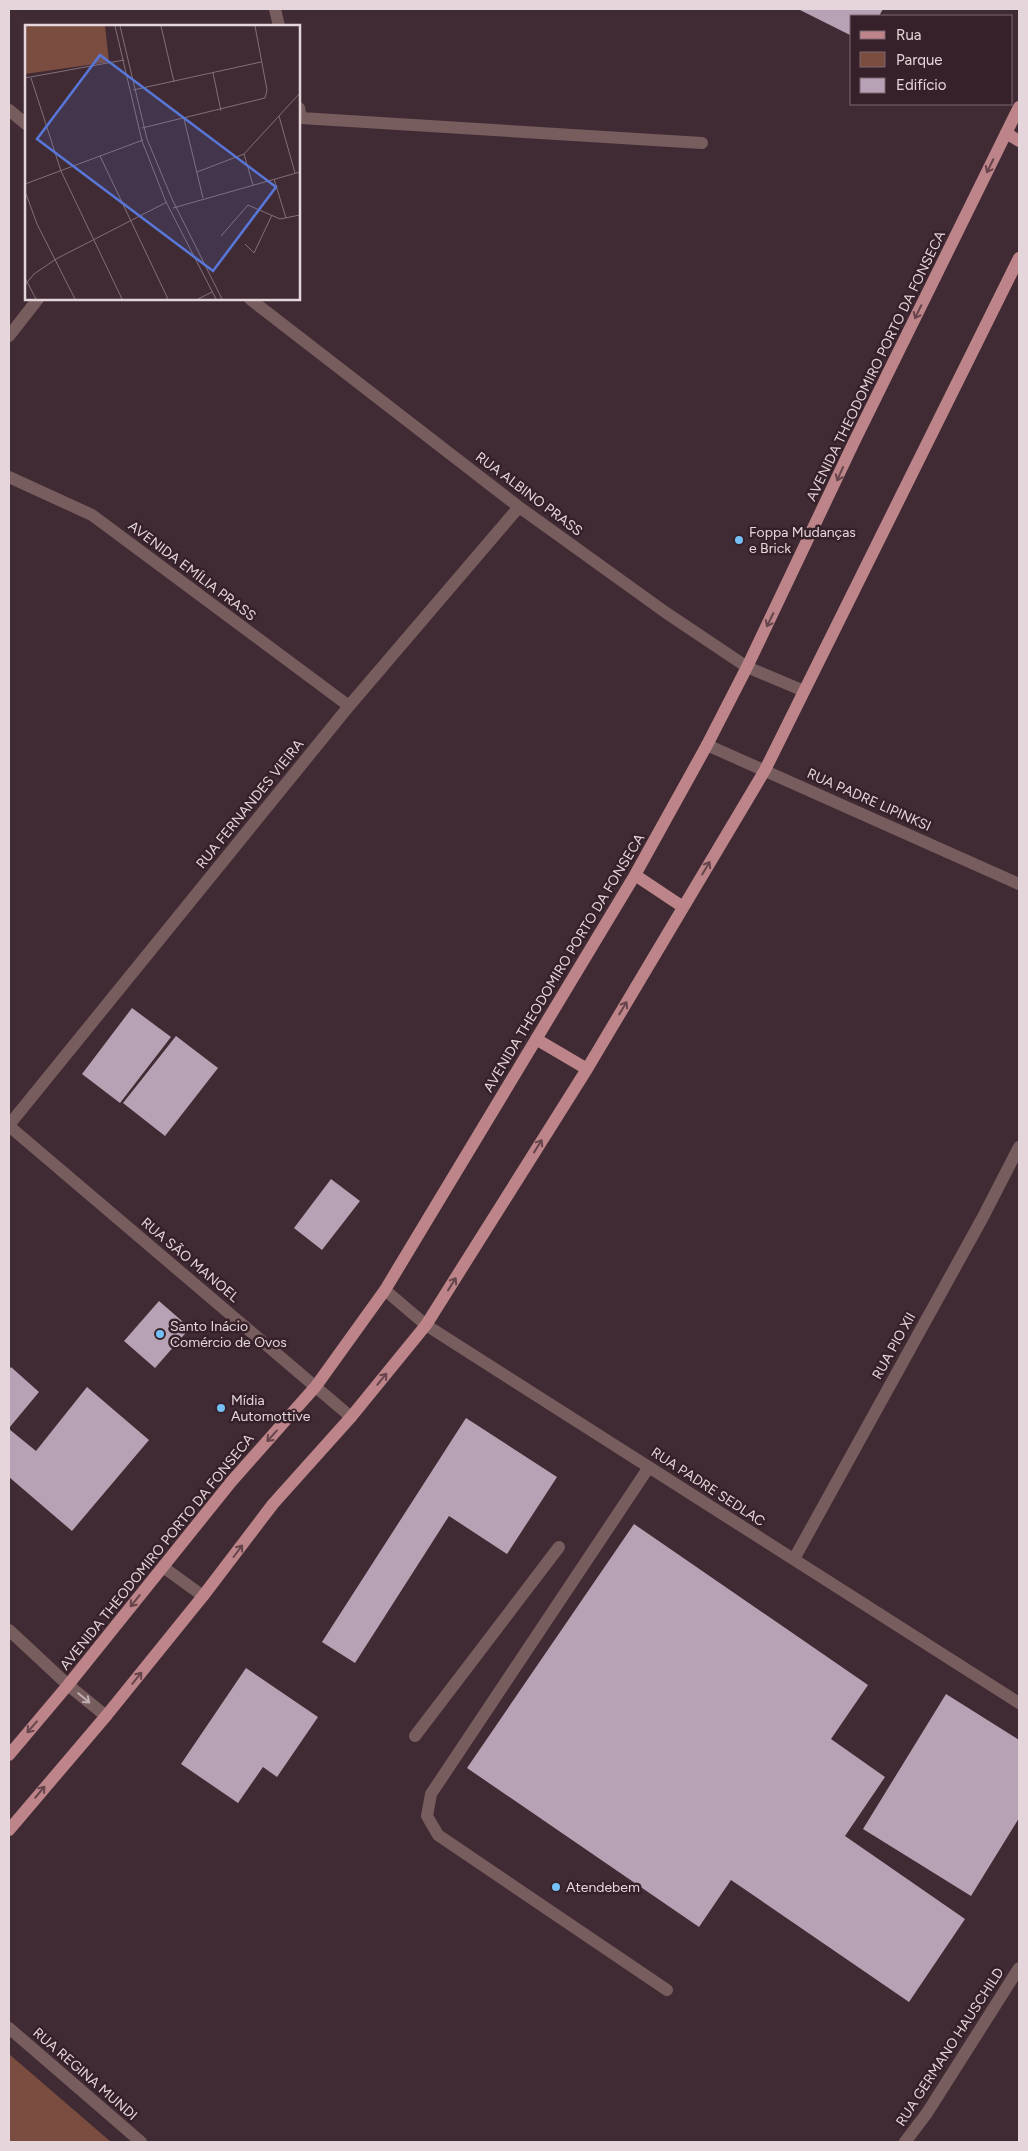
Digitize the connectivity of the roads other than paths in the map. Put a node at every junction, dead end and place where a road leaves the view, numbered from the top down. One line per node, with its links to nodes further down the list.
1 (275, 9): 2 (street)
2 (279, 25)
3 (1019, 106): 7 (main road, AVENIDA THEODOMIRO PORTO DA FONSECA)
4 (9, 110): 6 (street)
5 (300, 113): 9 (street)
6 (25, 123)
7 (1006, 134): 8 (main road); 16 (main road, AVENIDA THEODOMIRO PORTO DA FONSECA, one-way to 16)
8 (1019, 141)
9 (702, 143)
10 (1019, 258): 17 (main road)
11 (37, 300): 13 (street)
12 (251, 300): 15 (street, RUA ALBINO PRASS)
13 (9, 336)
14 (9, 477): 18 (street, AVENIDA EMÍLIA PRASS)
15 (518, 506): 16 (street, RUA ALBINO PRASS); 18 (street, RUA FERNANDES VIEIRA)
16 (747, 667): 17 (street, RUA ALBINO PRASS); 19 (main road, AVENIDA THEODOMIRO PORTO DA FONSECA)
17 (804, 691): 20 (main road)
18 (349, 706): 26 (street, RUA FERNANDES VIEIRA)
19 (707, 745): 20 (street, RUA PADRE LIPINKSI); 21 (main road, AVENIDA THEODOMIRO PORTO DA FONSECA)
20 (765, 770): 22 (street, RUA PADRE LIPINKSI); 23 (main road, one-way to 20)
21 (635, 875): 23 (main road); 24 (main road, AVENIDA THEODOMIRO PORTO DA FONSECA)
22 (1019, 884)
23 (683, 907): 25 (main road, one-way to 23)
24 (536, 1039): 25 (main road); 28 (main road, AVENIDA THEODOMIRO PORTO DA FONSECA)
25 (587, 1069): 29 (main road, one-way to 25)
26 (9, 1126): 30 (street, RUA SÃO MANOEL)
27 (1019, 1147): 34 (street, RUA PIO XII)
28 (385, 1290): 29 (street, RUA PADRE SEDLAC); 30 (main road, AVENIDA THEODOMIRO PORTO DA FONSECA)
29 (426, 1325): 31 (main road, one-way to 29); 32 (street, RUA PADRE SEDLAC)
30 (316, 1386): 31 (street, RUA SÃO MANOEL); 35 (main road, AVENIDA THEODOMIRO PORTO DA FONSECA, one-way to 35)
31 (351, 1417): 36 (main road, one-way to 31)
32 (649, 1467): 34 (street, RUA PADRE SEDLAC); 45 (street)
33 (559, 1547): 41 (street)
34 (794, 1559): 39 (street, RUA PADRE SEDLAC)
35 (163, 1567): 36 (street); 38 (main road, AVENIDA THEODOMIRO PORTO DA FONSECA, one-way to 38)
36 (204, 1596): 40 (main road, one-way to 36)
37 (9, 1630): 38 (street)
38 (68, 1685): 40 (street, one-way to 40); 42 (main road, AVENIDA THEODOMIRO PORTO DA FONSECA, one-way to 42)
39 (1019, 1703)
40 (106, 1716): 43 (main road, one-way to 40)
41 (416, 1736)
42 (9, 1755)
43 (9, 1830)
44 (1019, 1968): 48 (street, RUA GERMANO HAUSCHILD)
45 (667, 1990)
46 (9, 2028): 47 (street, RUA REGINA MUNDI)
47 (141, 2142)
48 (905, 2142)

